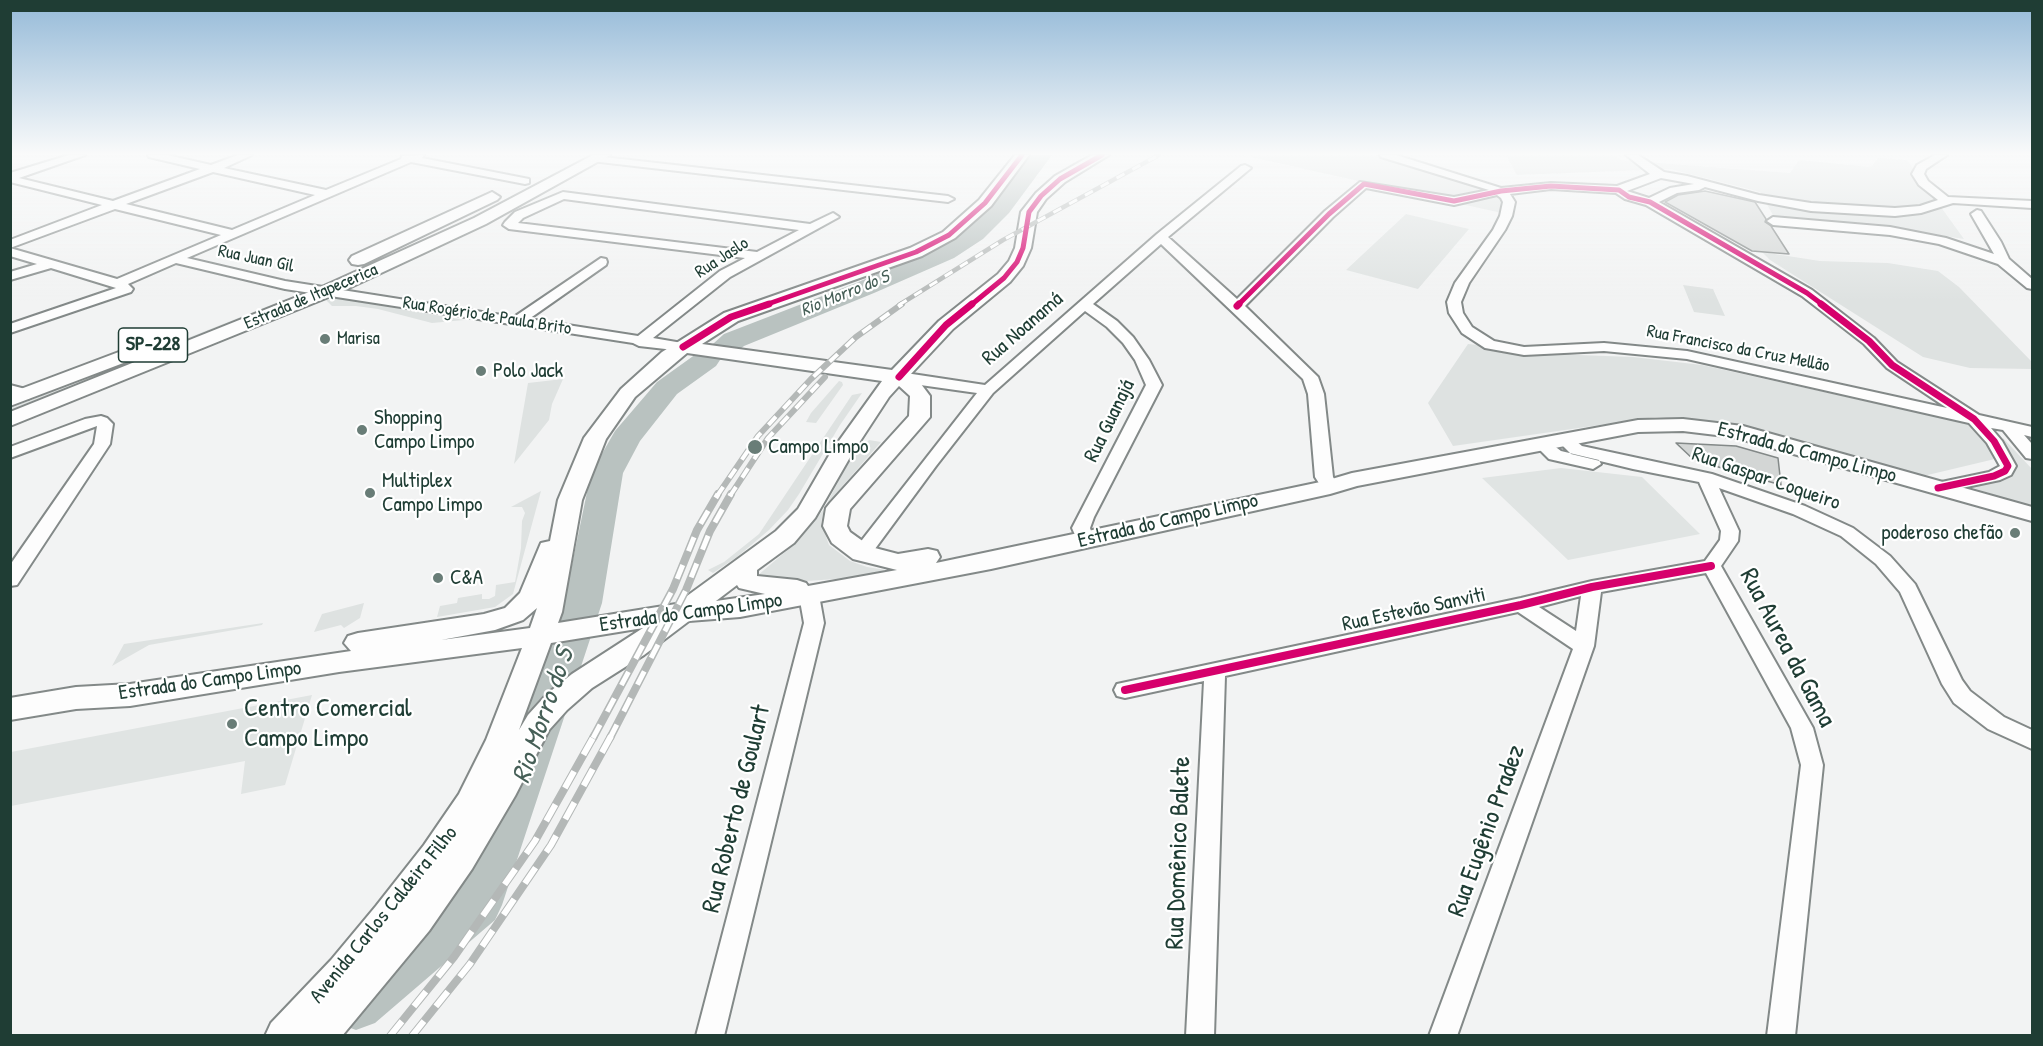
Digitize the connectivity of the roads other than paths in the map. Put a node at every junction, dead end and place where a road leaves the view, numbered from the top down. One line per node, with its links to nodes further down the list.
1 (113, 204): 21 (street); 23 (street)
2 (304, 204): 21 (street)
3 (477, 204): 33 (main road, Estrada de Itapecerica / SP-228)
4 (511, 204): 34 (main road, Estrada de Itapecerica / SP-228)
5 (544, 204): 25 (street)
6 (630, 204): 20 (street)
7 (984, 204): 40 (main road, Avenida Carlos Caldeira Filho)
8 (1035, 204): 42 (main road, Avenida Carlos Caldeira Filho)
9 (1201, 204): 22 (street, Rua Noanamá)
10 (1341, 204): 36 (street)
11 (1509, 204): 45 (street, Rua Francisco da Cruz Mellão)
12 (1653, 204): 45 (street)
13 (1792, 204): 14 (street)
14 (1935, 204)
15 (2011, 204): 16 (street)
16 (2032, 205)
17 (1977, 214): 27 (street)
18 (833, 217): 20 (street, Rua Jaslo)
19 (1773, 221): 27 (street)
20 (812, 228): 25 (street, Rua Jaslo)
21 (232, 234): 26 (street)
22 (1161, 237): 35 (street, Rua Noanamá); 36 (street)
23 (10, 244)
24 (10, 252): 29 (street)
25 (759, 256): 39 (street, Rua Jaslo)
26 (174, 259): 31 (street); 33 (street, Rua Juan Gil)
27 (2002, 261): 32 (street)
28 (602, 262): 37 (street)
29 (49, 264): 30 (street); 31 (street)
30 (10, 276)
31 (118, 283): 38 (street)
32 (2032, 285)
33 (301, 287): 34 (street, Rua Juan Gil); 44 (main road, Estrada de Itapecerica / SP-228)
34 (330, 290): 37 (street, Rua Rogério de Paula Brito); 46 (main road, Estrada de Itapecerica / SP-228)
35 (1085, 304): 43 (street, Rua Noanamá); 58 (street, Rua Guanajá)
36 (1237, 306): 53 (street)
37 (517, 321): 39 (street, Rua Rogério de Paula Brito)
38 (10, 329)
39 (646, 343): 40 (street, Rua Rogério de Paula Brito); 41 (street)
40 (682, 347): 41 (main road, Avenida Carlos Caldeira Filho); 42 (main road, Rua Rogério de Paula Brito)
41 (649, 372): 55 (main road, Avenida Carlos Caldeira Filho)
42 (899, 377): 43 (street, Rua Rogério de Paula Brito); 59 (main road); 61 (main road, Avenida Carlos Caldeira Filho)
43 (988, 390): 59 (street, Rua Noanamá)
44 (16, 394)
45 (1974, 419): 47 (street, Rua Francisco da Cruz Mellão); 54 (street)
46 (10, 420)
47 (2010, 429): 48 (street, Rua Francisco da Cruz Mellão); 51 (street)
48 (2032, 432)
49 (1560, 447): 52 (street, Rua Gaspar Coqueiro); 53 (main road, Estrada do Campo Limpo); 54 (main road, Estrada do Campo Limpo); 57 (main road, Estrada do Campo Limpo)
50 (10, 453): 62 (street)
51 (2032, 454)
52 (1706, 478): 60 (street, Rua Aurea da Gama); 73 (street, Rua Gaspar Coqueiro)
53 (1330, 487): 58 (main road, Estrada do Campo Limpo)
54 (1938, 488): 56 (main road, Estrada do Campo Limpo)
55 (570, 500): 67 (main road, Avenida Carlos Caldeira Filho); 71 (main road)
56 (2032, 514)
57 (2032, 524)
58 (1083, 534): 59 (main road); 64 (main road, Estrada do Campo Limpo)
59 (862, 553)
60 (1711, 566): 63 (street, Rua Estevão Sanviti); 79 (street, Rua Aurea da Gama)
61 (744, 568): 64 (main road); 66 (main road, Avenida Carlos Caldeira Filho)
62 (10, 580)
63 (1592, 587): 65 (street, Rua Estevão Sanviti); 68 (street, Rua Eugênio Pradez)
64 (809, 595): 66 (main road, Estrada do Campo Limpo); 76 (street, Rua Roberto de Goulart)
65 (1521, 605): 68 (street); 69 (street, Rua Estevão Sanviti)
66 (682, 612): 67 (main road, Estrada do Campo Limpo); 75 (main road, Avenida Carlos Caldeira Filho)
67 (541, 635): 71 (main road, Estrada do Campo Limpo); 74 (main road, Avenida Carlos Caldeira Filho)
68 (1584, 646): 78 (street, Rua Eugênio Pradez)
69 (1215, 672): 70 (street, Rua Estevão Sanviti); 77 (street, Rua Domênico Balete)
70 (1125, 690)
71 (76, 698): 72 (main road, Estrada do Campo Limpo)
72 (10, 709)
73 (2032, 740)
74 (284, 1035)
75 (318, 1035)
76 (710, 1035)
77 (1200, 1035)
78 (1443, 1035)
79 (1781, 1035)

